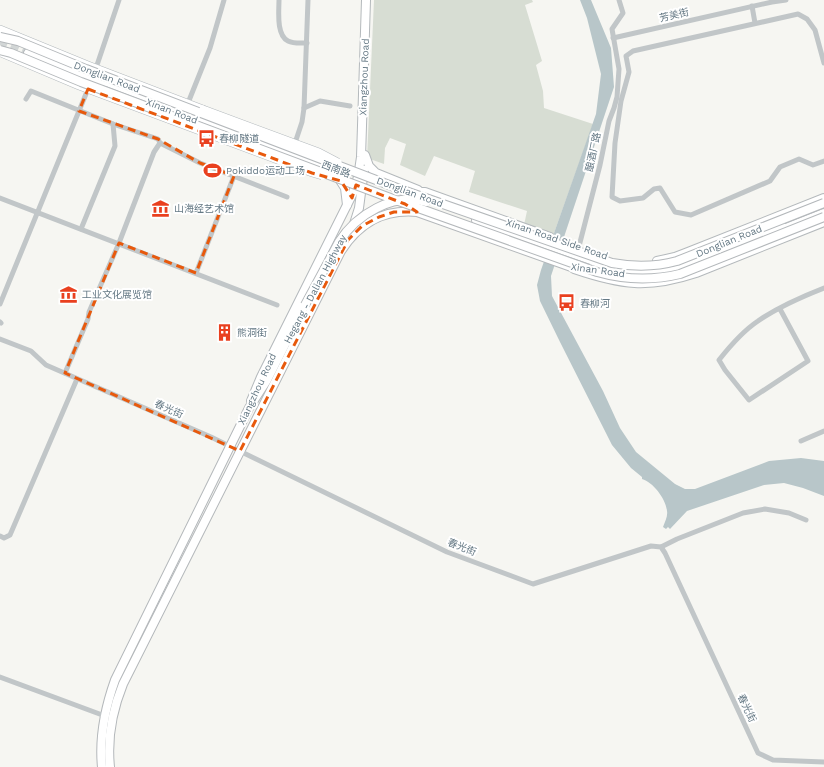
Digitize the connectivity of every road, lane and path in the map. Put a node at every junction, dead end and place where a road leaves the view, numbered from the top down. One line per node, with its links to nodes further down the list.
1 (119, 0): 19 (street)
2 (224, 0): 24 (street)
3 (279, 0): 15 (street)
4 (308, 0): 15 (street)
5 (366, 0): 33 (main road, Xiangzhou Road)
6 (371, 0): 33 (main road, Xiangzhou Road)
7 (619, 0): 14 (street)
8 (786, 0): 9 (street, 芳美街)
9 (771, 1): 10 (street, 芳美街)
10 (752, 6): 11 (street); 14 (street, 芳美街)
11 (755, 23): 18 (street); 34 (street)
12 (0, 29): 19 (main road, Xinan Road)
13 (0, 37): 37 (main road, Donglian Road, bridge)
14 (613, 38): 58 (street, 酿酒厂路)
15 (307, 43): 27 (street)
16 (0, 52): 22 (main road); 37 (main road, Donglian Road, bridge)
17 (28, 53): 21 (main road, Xinan Road)
18 (824, 63)
19 (96, 68): 20 (main road, Xinan Road); 21 (main road)
20 (130, 81): 21 (main road); 24 (main road, Xinan Road)
21 (108, 85): 22 (main road); 25 (main road, Xinan Road); 32 (main road, Xinan Road)
22 (88, 89): 28 (street); 29 (main road)
23 (26, 99): 28 (street)
24 (188, 103): 37 (main road, Xinan Road, bridge)
25 (157, 106): 29 (main road); 35 (main road, Xinan Road)
26 (350, 106): 27 (street)
27 (304, 108): 32 (street)
28 (79, 110): 30 (street); 46 (street)
29 (168, 119): 37 (main road, bridge)
30 (114, 124): 31 (street); 52 (street)
31 (160, 143): 36 (street); 55 (street)
32 (292, 152): 35 (main road, 西南路)
33 (363, 153): 35 (main road); 37 (main road, Xiangzhou Road); 38 (main road)
34 (824, 161)
35 (336, 171): 37 (main road, Xinan Road); 44 (main road)
36 (234, 176): 40 (street); 60 (street)
37 (358, 179): 39 (main road, Xinan Road Side Road); 43 (main road, Donglian Road, bridge); 44 (main road, Xiangzhou Road); 49 (main road, Donglian Road, bridge); 57 (main road, Xiangzhou Road)
38 (425, 192): 39 (main road, Xinan Road Side Road); 47 (main road); 54 (main road, Xinan Road Side Road)
39 (395, 194): 47 (main road)
40 (287, 197)
41 (0, 198): 46 (street)
42 (824, 198): 53 (main road, Xinan Road Side Road)
43 (824, 203)
44 (347, 207): 68 (main road, Xiangzhou Road)
45 (824, 208): 56 (main road, Xinan Road)
46 (38, 212): 52 (street); 62 (street)
47 (417, 212): 57 (main road, Hegang - Dalian Highway); 59 (main road, Xinan Road)
48 (824, 212): 59 (main road, Xinan Road)
49 (824, 217)
50 (476, 220): 54 (main road, Xinan Road); 68 (main road, Hegang - Dalian Highway, bridge)
51 (824, 222): 59 (main road)
52 (81, 229): 55 (street)
53 (735, 234): 56 (main road); 58 (main road, Xinan Road Side Road)
54 (550, 242): 58 (main road, Xinan Road)
55 (119, 243): 60 (street); 66 (street)
56 (720, 250): 58 (main road, Xinan Road)
57 (341, 251): 72 (main road, Xiangzhou Road)
58 (578, 252): 59 (street, 酿酒厂路)
59 (574, 268)
60 (196, 273): 63 (street)
61 (824, 288): 64 (street)
62 (0, 304)
63 (277, 305)
64 (780, 309): 64 (street)
65 (0, 339): 66 (street, 春光街)
66 (65, 373): 67 (street, 春光街)
67 (77, 379): 71 (street, 春光街); 74 (street)
68 (249, 408): 71 (main road, Xiangzhou Road)
69 (824, 431): 70 (street)
70 (802, 441)
71 (230, 446): 72 (street, 春光街); 77 (main road, Xiangzhou Road)
72 (240, 451): 75 (street, 春光街); 81 (main road, Xiangzhou Road)
73 (806, 520): 75 (street)
74 (0, 536)
75 (660, 547): 78 (street, 春光街)
76 (0, 676): 77 (street)
77 (105, 716): 80 (main road, Xiangzhou Road)
78 (773, 760): 79 (street, 春光街); 82 (street)
79 (824, 762)
80 (102, 767)
81 (110, 767)
82 (776, 767)

